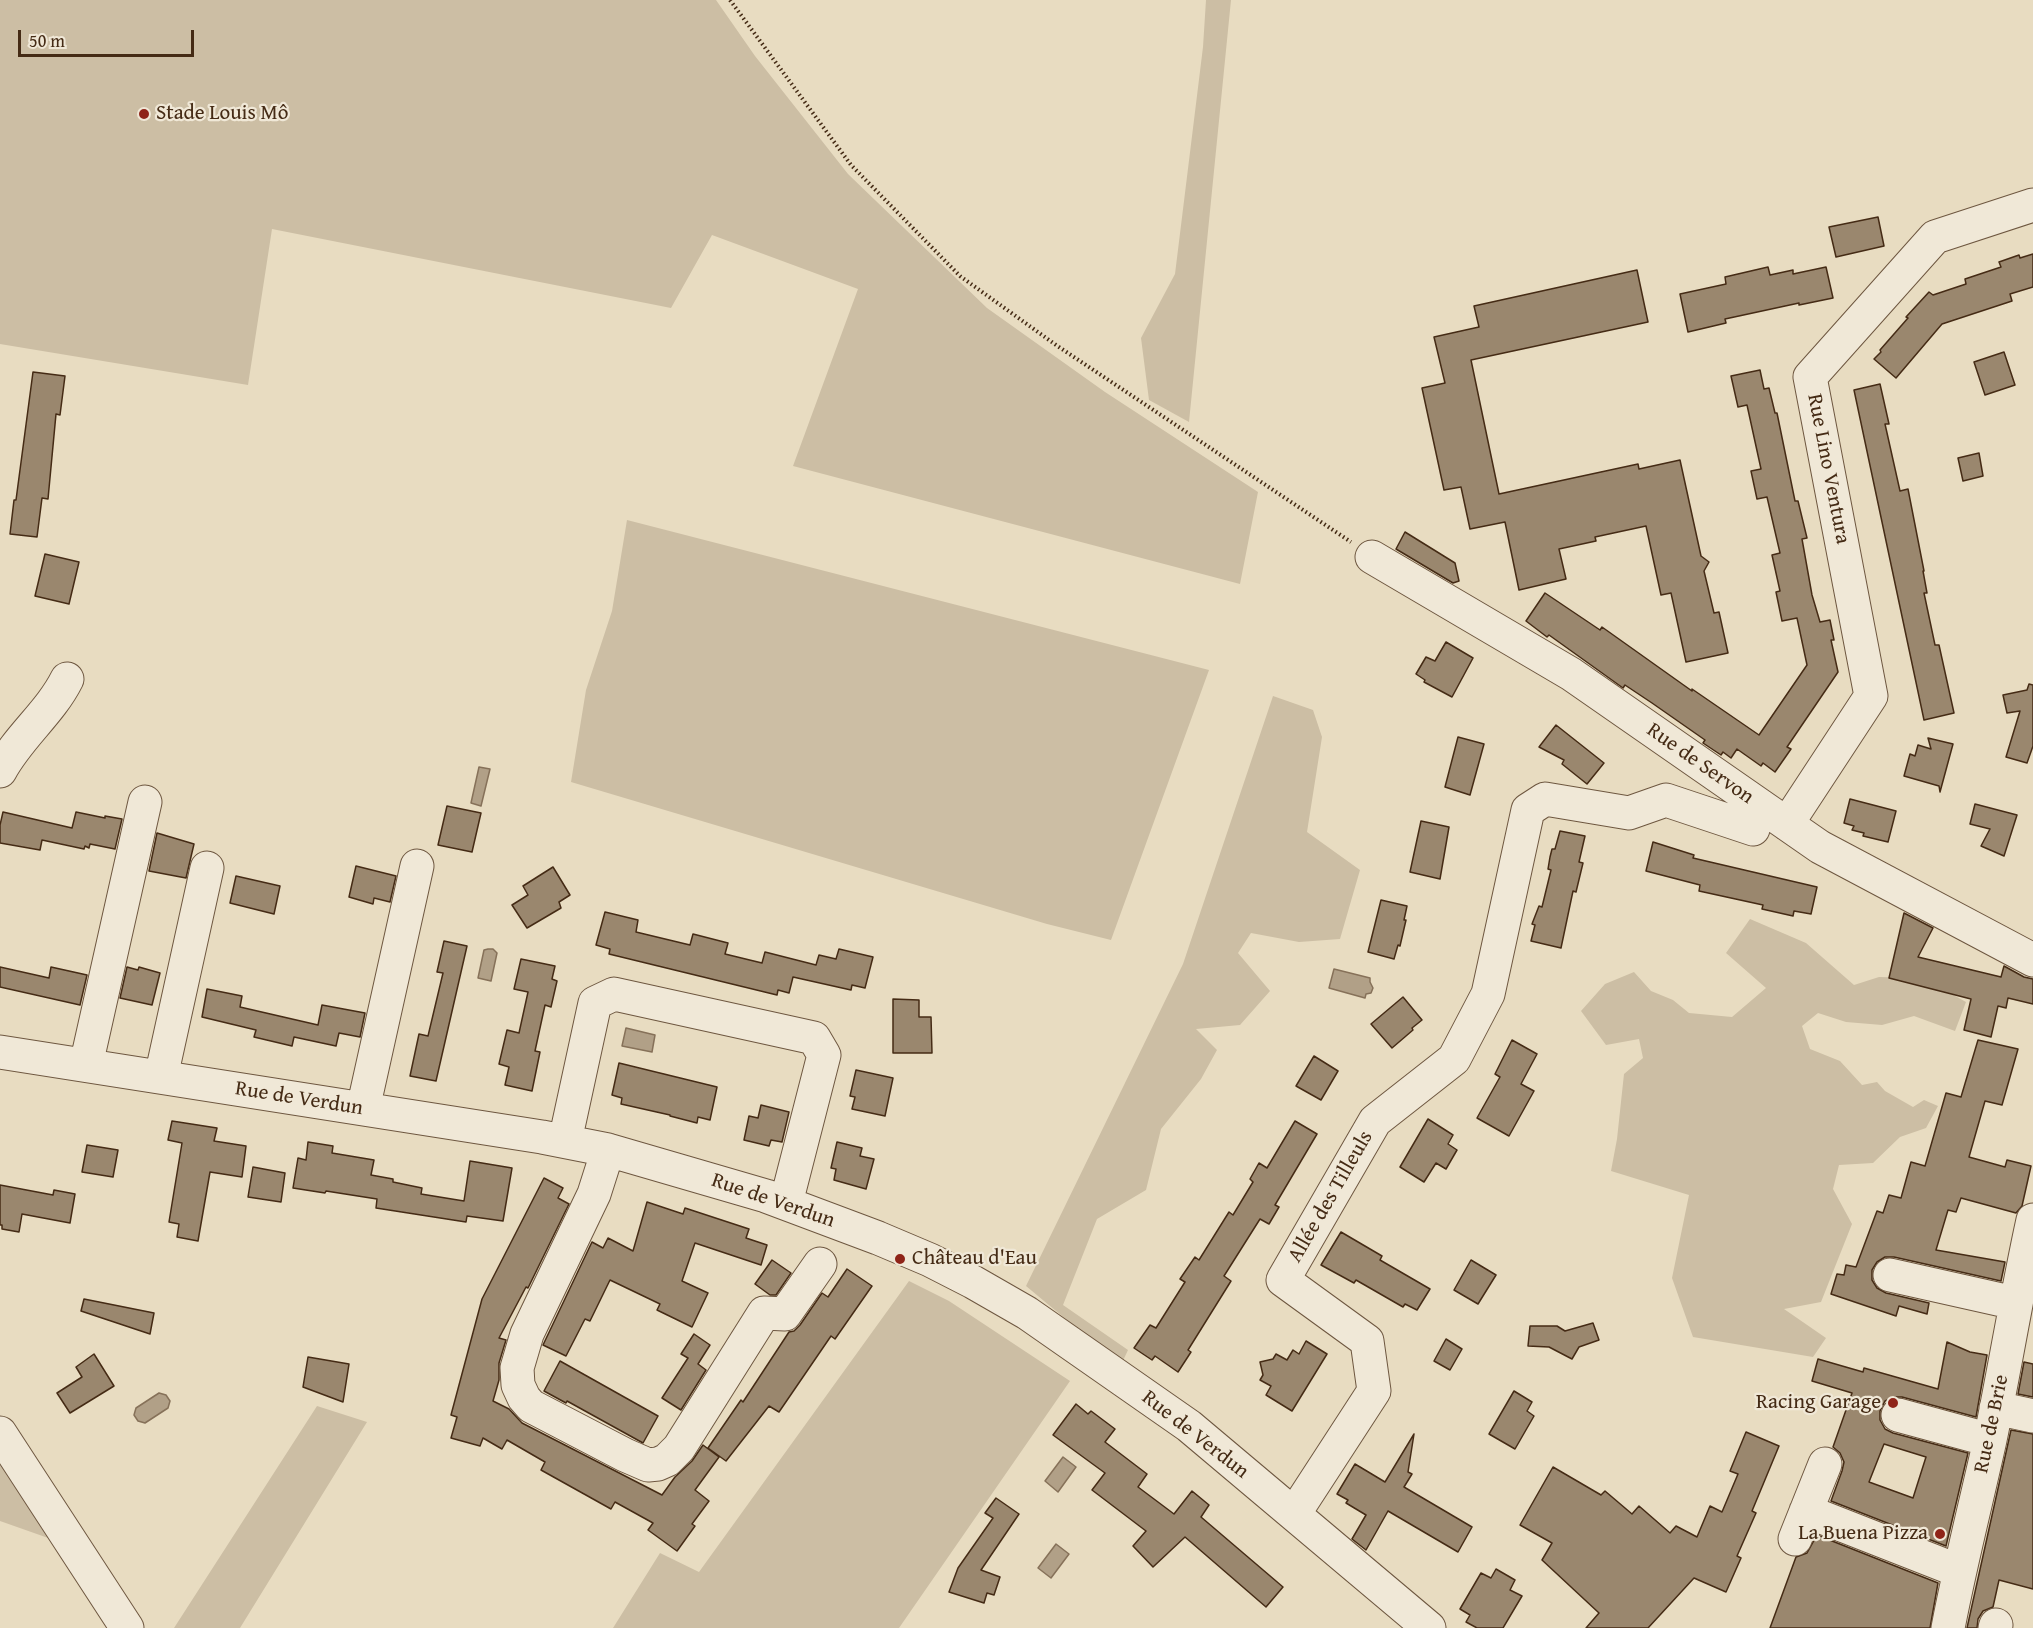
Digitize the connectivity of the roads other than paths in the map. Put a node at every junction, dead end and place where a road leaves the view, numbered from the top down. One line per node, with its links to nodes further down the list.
1 (2033, 205): 6 (street, Rue Lino Ventura)
2 (1372, 557): 6 (street, Rue de Servon)
3 (67, 679): 4 (street)
4 (0, 771)
5 (145, 802): 13 (street)
6 (1787, 824): 11 (street, Rue de Servon)
7 (1753, 829): 29 (street, Allée des Tilleuls)
8 (417, 866): 15 (street)
9 (217, 872): 14 (street)
10 (422, 908): 15 (street)
11 (2033, 960)
12 (0, 1052): 13 (street, Rue de Verdun)
13 (86, 1065): 14 (street, Rue de Verdun)
14 (168, 1078): 15 (street, Rue de Verdun)
15 (369, 1110): 16 (street, Rue de Verdun)
16 (565, 1141): 17 (street, Rue de Verdun); 18 (street)
17 (608, 1150): 18 (street, Rue de Verdun); 20 (street)
18 (786, 1203): 29 (street, Rue de Verdun)
19 (2033, 1220): 22 (street, Rue de Brie)
20 (820, 1264)
21 (1890, 1275): 22 (street)
22 (2022, 1296): 23 (street, Rue de Brie)
23 (1996, 1408): 25 (street); 27 (street, Rue de Brie)
24 (1898, 1415): 27 (street)
25 (2033, 1416)
26 (0, 1433): 31 (street)
27 (1990, 1440): 30 (street, Rue de Brie)
28 (1826, 1464): 30 (street)
29 (1294, 1514): 32 (street, Rue de Verdun)
30 (1959, 1571): 33 (street, Rue de Brie)
31 (127, 1628)
32 (1429, 1628)
33 (1948, 1628)

